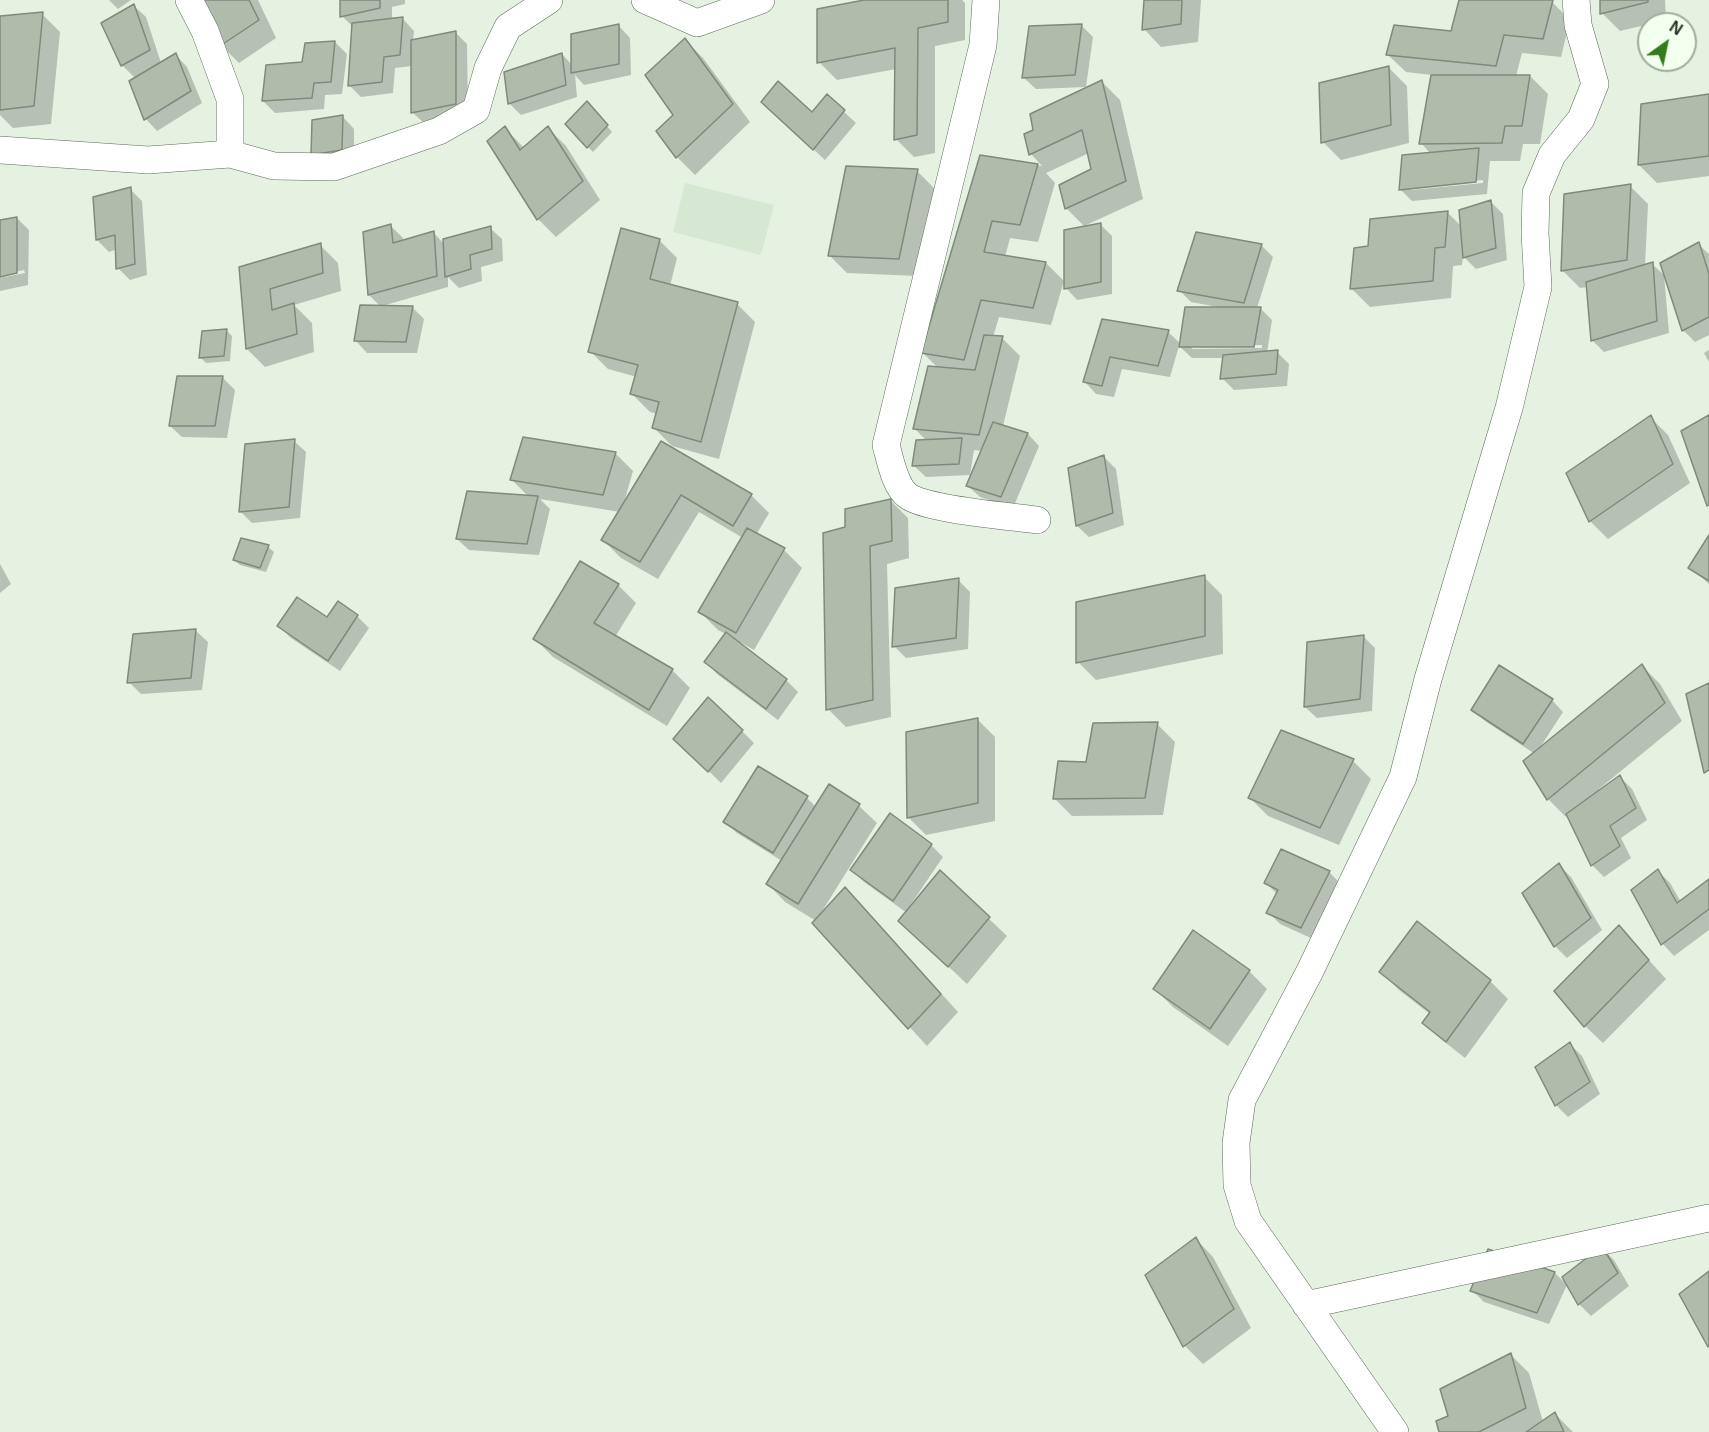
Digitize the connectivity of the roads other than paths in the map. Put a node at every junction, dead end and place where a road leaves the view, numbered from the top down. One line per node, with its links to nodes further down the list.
1 (189, 0): 8 (street)
2 (549, 0): 8 (street)
3 (645, 0): 4 (street)
4 (761, 0)
5 (986, 0): 9 (street)
6 (1576, 0): 11 (street)
7 (0, 150): 8 (street)
8 (230, 154)
9 (1037, 520)
10 (1709, 1218): 11 (street)
11 (1306, 1305): 12 (street)
12 (1395, 1432)

